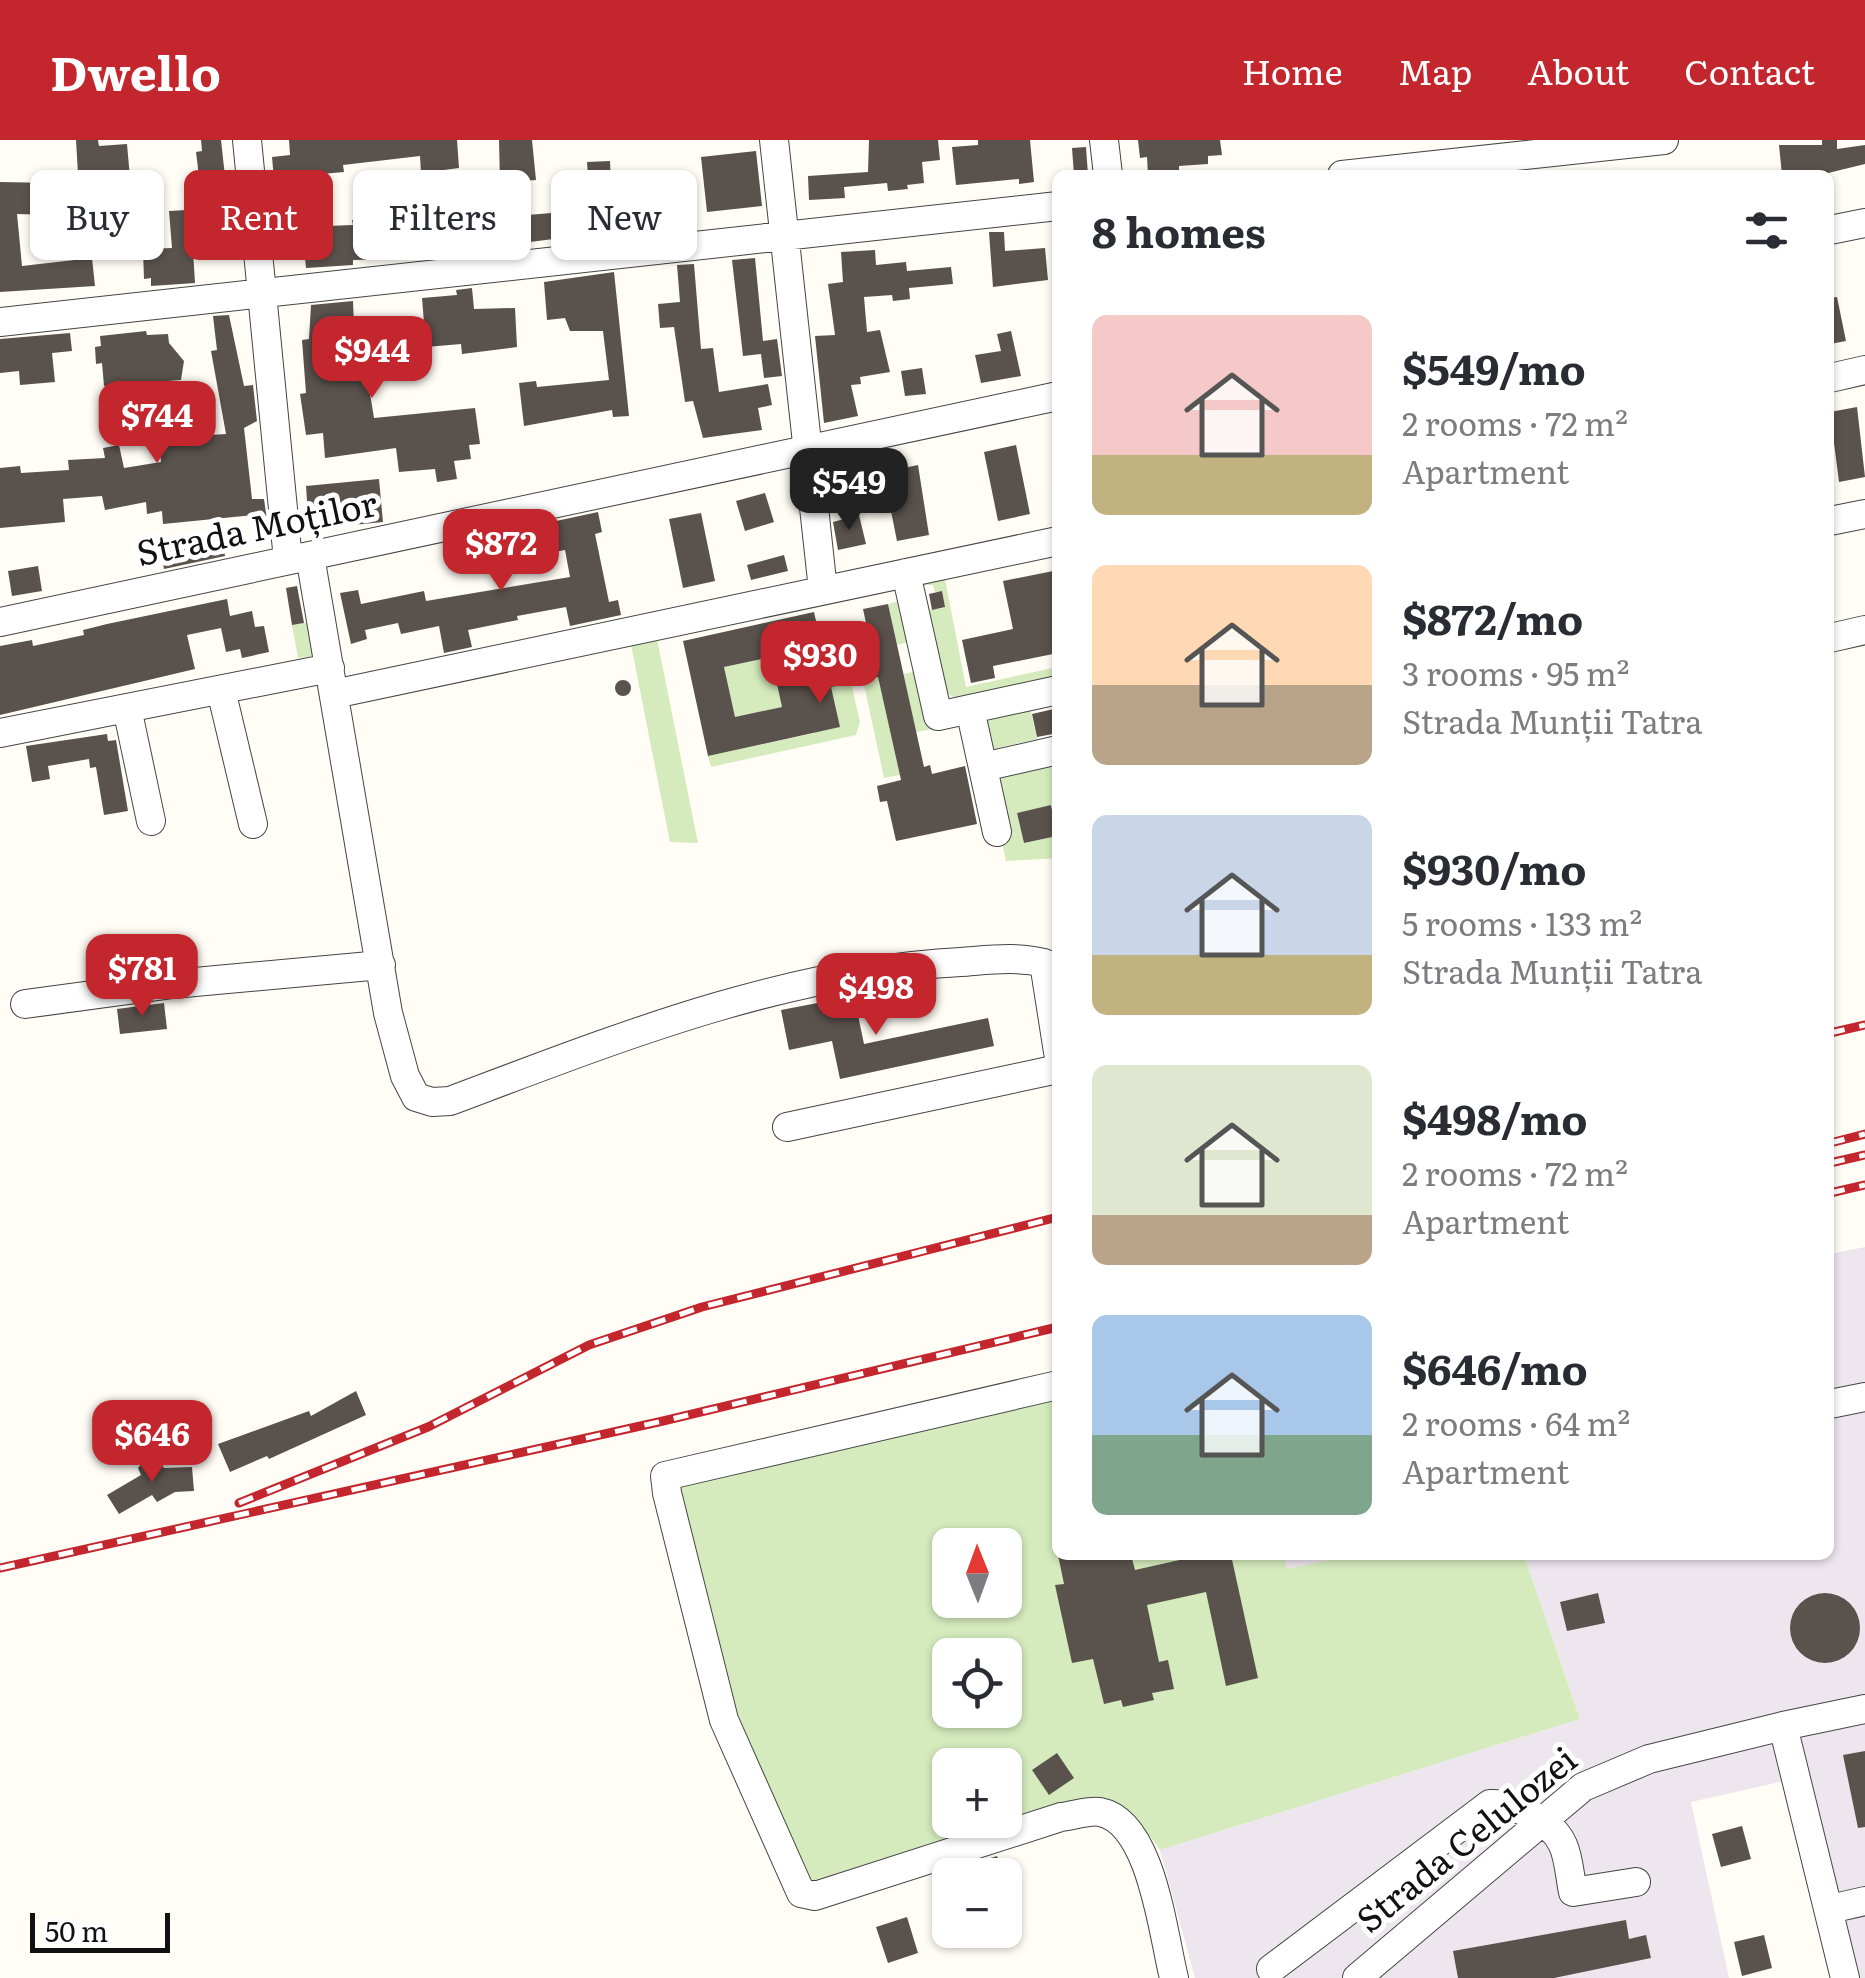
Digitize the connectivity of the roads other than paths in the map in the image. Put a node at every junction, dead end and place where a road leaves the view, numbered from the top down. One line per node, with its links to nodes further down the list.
1 (246, 140): 12 (street)
2 (774, 140): 11 (street)
3 (1104, 140): 6 (street)
4 (1664, 140): 5 (street)
5 (1547, 156): 7 (street)
6 (1107, 170)
7 (1396, 170)
8 (1052, 207): 11 (street)
9 (1865, 223): 10 (street)
10 (1834, 229)
11 (784, 236): 12 (street); 17 (street)
12 (261, 295): 13 (street); 21 (street)
13 (0, 322)
14 (1865, 370): 15 (street)
15 (1834, 377)
16 (1052, 397): 17 (street, Strada Moților)
17 (808, 449): 21 (street, Strada Moților); 23 (street)
18 (1865, 514): 19 (street)
19 (1834, 520)
20 (1052, 542): 22 (street)
21 (299, 558): 24 (street, Strada Moților); 27 (street)
22 (906, 573): 23 (street); 31 (street)
23 (824, 590): 27 (street)
24 (0, 622)
25 (1865, 630): 26 (street)
26 (1834, 637)
27 (332, 681): 28 (street); 38 (street)
28 (220, 690): 30 (street); 36 (street)
29 (1052, 691): 31 (street)
30 (127, 708): 32 (street); 35 (street)
31 (970, 709): 34 (street)
32 (0, 733)
33 (1052, 751): 34 (street)
34 (983, 767): 37 (street)
35 (151, 822)
36 (253, 824)
37 (997, 832)
38 (381, 965): 39 (street); 40 (street)
39 (25, 1004)
40 (1052, 1014)
41 (1052, 1070): 42 (street)
42 (787, 1127)
43 (1052, 1386): 53 (street)
44 (1865, 1398): 45 (street)
45 (1834, 1403)
46 (1865, 1708): 47 (street, Strada Celulozei)
47 (1783, 1726): 48 (street, Strada Celulozei); 51 (street)
48 (1542, 1821): 49 (street); 52 (street); 54 (street, Strada Celulozei)
49 (1636, 1882)
50 (1865, 1901): 51 (street)
51 (1830, 1909): 55 (street)
52 (1271, 1970)
53 (1174, 1978)
54 (1357, 1978)
55 (1845, 1978)

